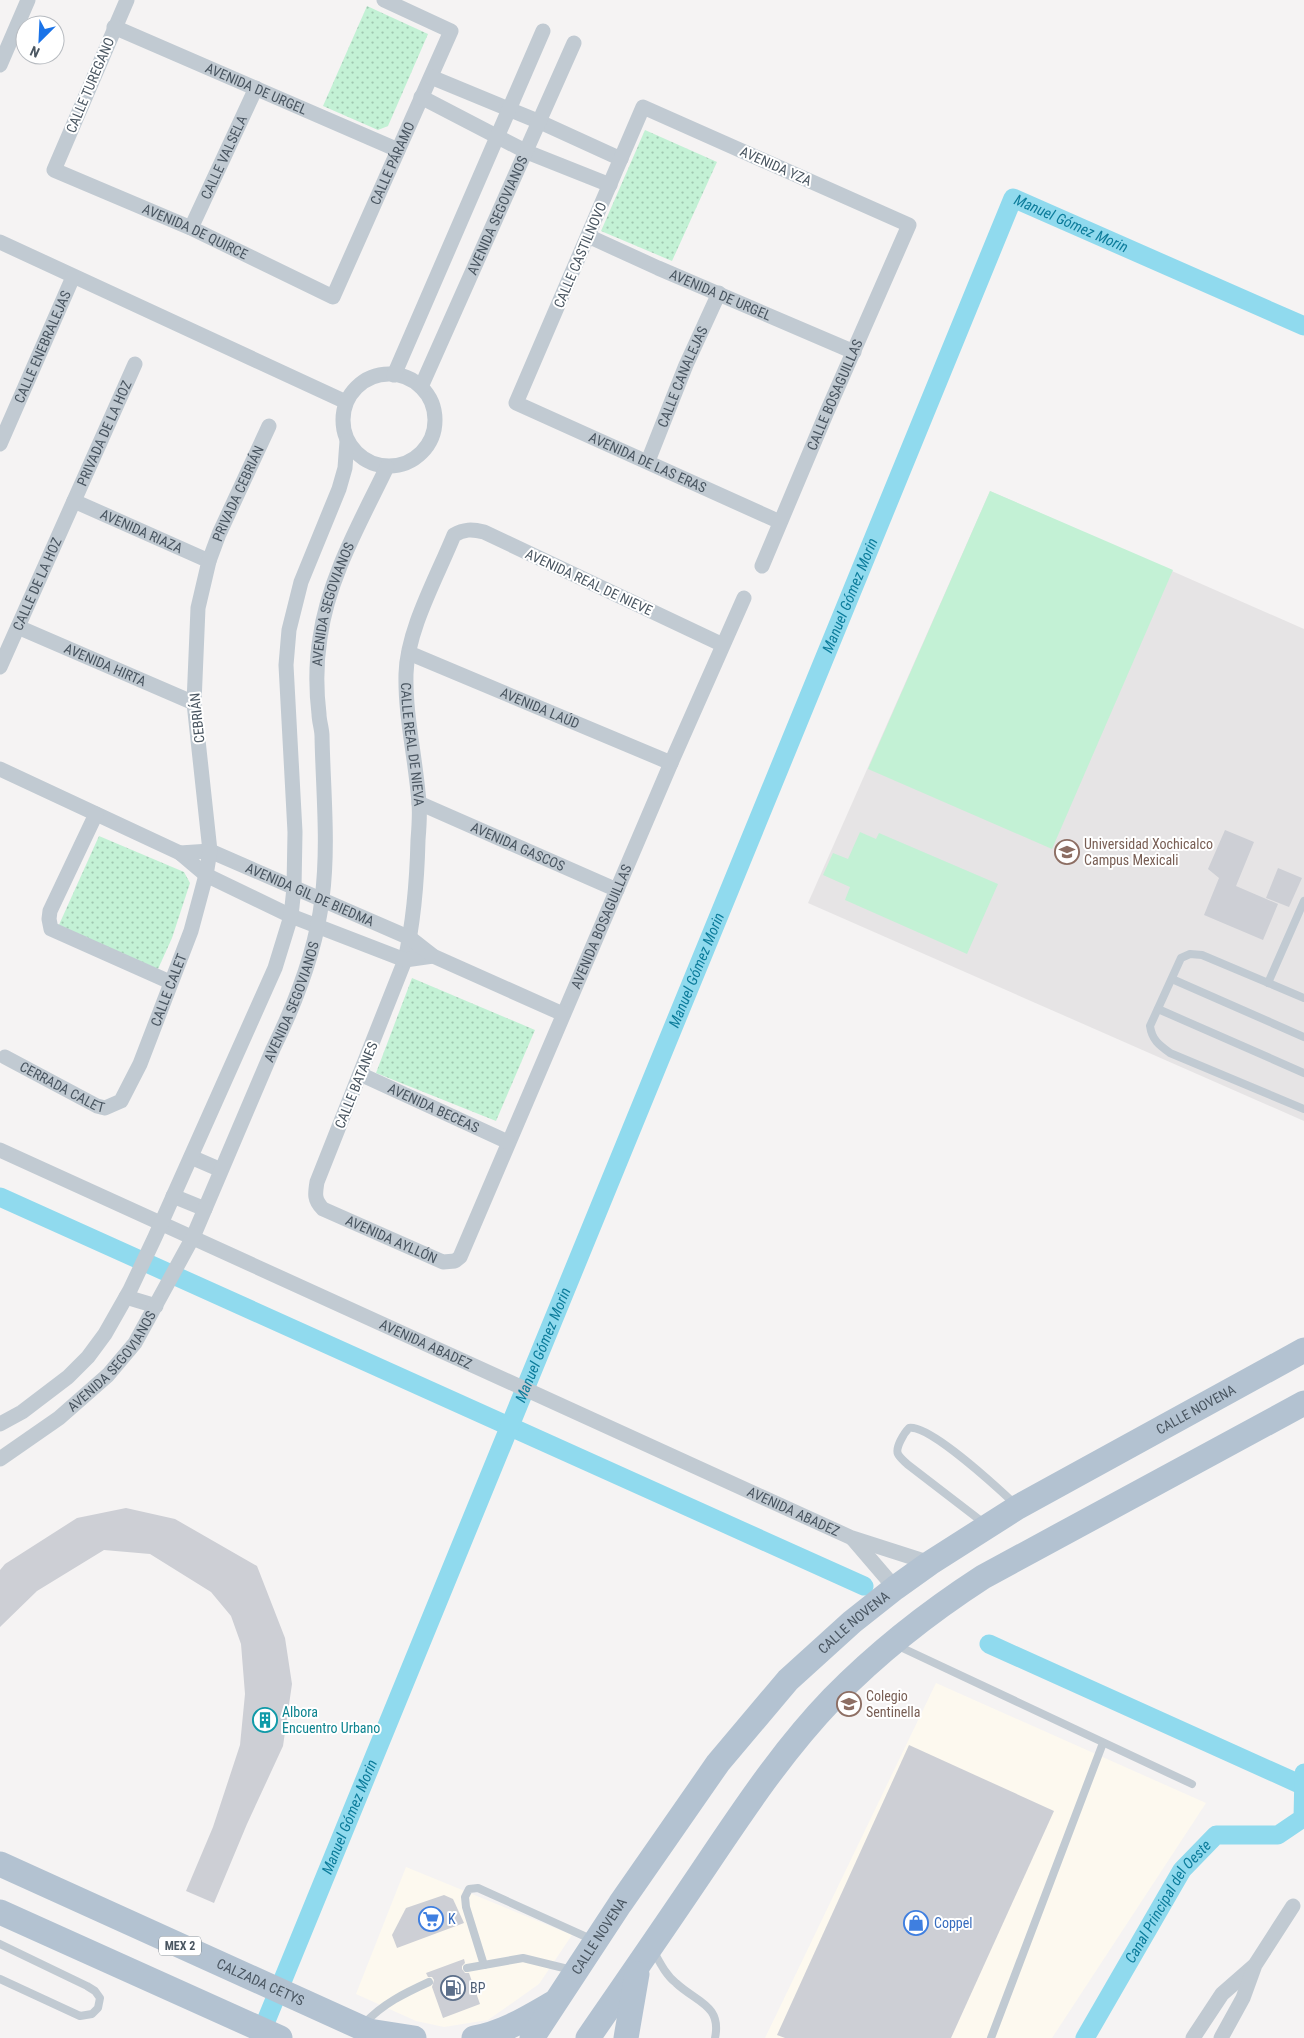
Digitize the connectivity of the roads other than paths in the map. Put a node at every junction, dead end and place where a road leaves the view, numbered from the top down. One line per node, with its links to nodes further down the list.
1 (28, 0): 7 (street)
2 (127, 0): 4 (street, CALLE TUREGANO)
3 (384, 0): 8 (street, CALLE PÁRAMO)
4 (114, 27): 9 (street, AVENIDA DE URGEL); 18 (street, CALLE TUREGANO)
5 (543, 31): 12 (street)
6 (574, 43): 13 (street, AVENIDA SEGOVIANOS)
7 (0, 65)
8 (431, 77): 10 (street, CALLE PÁRAMO); 12 (street)
9 (256, 88): 15 (street, AVENIDA DE URGEL); 21 (street, CALLE VALSELA)
10 (421, 97): 14 (street); 15 (street, CALLE PÁRAMO)
11 (644, 107): 17 (street, CALLE CASTILNOVO); 20 (street, AVENIDA YZA)
12 (508, 110): 13 (street); 14 (street)
13 (540, 122): 16 (street, AVENIDA SEGOVIANOS); 17 (street)
14 (496, 137): 16 (street); 29 (street)
15 (398, 150): 26 (street, CALLE PÁRAMO)
16 (527, 152): 19 (street); 30 (street, AVENIDA SEGOVIANOS)
17 (621, 159): 19 (street, CALLE CASTILNOVO)
18 (54, 170): 21 (street, AVENIDA DE QUIRCE)
19 (610, 185): 22 (street, CALLE CASTILNOVO)
20 (909, 225): 27 (street, CALLE BOSAGUILLAS)
21 (191, 228): 26 (street, AVENIDA DE QUIRCE)
22 (588, 236): 25 (street, AVENIDA DE URGEL); 32 (street, CALLE CASTILNOVO)
23 (0, 242): 24 (street)
24 (73, 277): 31 (street); 35 (street, CALLE ENEBRALEJAS)
25 (719, 293): 27 (street, AVENIDA DE URGEL); 36 (street, CALLE CANALEJAS)
26 (333, 297)
27 (854, 352): 39 (street, CALLE BOSAGUILLAS)
28 (135, 364): 38 (street, PRIVADA DE LA HOZ)
29 (394, 375): 30 (street); 31 (street)
30 (421, 388): 37 (street)
31 (346, 402): 34 (street)
32 (516, 402): 36 (street, AVENIDA DE LAS ERAS)
33 (269, 426): 41 (street, PRIVADA CEBRIÁN)
34 (347, 441): 37 (street); 56 (street, AVENIDA SEGOVIANOS)
35 (0, 444)
36 (648, 461): 39 (street, AVENIDA DE LAS ERAS)
37 (387, 467): 58 (street, AVENIDA SEGOVIANOS)
38 (74, 501): 41 (street, AVENIDA RIAZA); 44 (street, CALLE DE LA HOZ)
39 (780, 522): 42 (street, CALLE BOSAGUILLAS)
40 (454, 536): 45 (street, AVENIDA REAL DE NIEVE); 46 (street, CALLE REAL DE NIEVA)
41 (209, 562): 48 (street, CEBRIÁN)
42 (762, 566)
43 (744, 598): 45 (street, AVENIDA BOSAGUILLAS)
44 (18, 627): 47 (street, CALLE DE LA HOZ); 48 (street, AVENIDA HIRTA)
45 (723, 646): 49 (street, AVENIDA BOSAGUILLAS)
46 (409, 653): 49 (street, AVENIDA LAÚD); 51 (street, CALLE REAL DE NIEVA)
47 (0, 667)
48 (194, 703): 53 (street, CEBRIÁN)
49 (671, 763): 57 (street, AVENIDA BOSAGUILLAS)
50 (0, 769): 52 (street, AVENIDA GIL DE BIEDMA)
51 (419, 803): 57 (street, AVENIDA GASCOS); 62 (street, CALLE REAL DE NIEVA)
52 (96, 814): 54 (street, AVENIDA GIL DE BIEDMA); 66 (street)
53 (210, 851): 54 (street, AVENIDA GIL DE BIEDMA); 55 (street, CEBRIÁN); 56 (street, AVENIDA GIL DE BIEDMA)
54 (180, 853): 55 (street, AVENIDA GIL DE BIEDMA)
55 (206, 875): 60 (street, AVENIDA GIL DE BIEDMA); 66 (street, CALLE CALET)
56 (294, 888): 58 (street, AVENIDA GIL DE BIEDMA); 60 (street, AVENIDA SEGOVIANOS)
57 (617, 890): 70 (street, AVENIDA BOSAGUILLAS)
58 (322, 900): 61 (street, AVENIDA SEGOVIANOS); 62 (street, AVENIDA GIL DE BIEDMA)
59 (1304, 901): 67 (lane)
60 (291, 916): 61 (street, AVENIDA GIL DE BIEDMA); 79 (street, AVENIDA SEGOVIANOS)
61 (317, 928): 64 (street, AVENIDA GIL DE BIEDMA); 80 (street, AVENIDA SEGOVIANOS)
62 (410, 938): 63 (street, AVENIDA GIL DE BIEDMA); 64 (street, CALLE REAL DE NIEVA)
63 (433, 956): 64 (street, AVENIDA GIL DE BIEDMA); 70 (street, AVENIDA GIL DE BIEDMA)
64 (405, 960): 74 (street, CALLE BATANES)
65 (1172, 979): 67 (lane); 69 (lane); 71 (lane)
66 (170, 982): 75 (street, CALLE CALET)
67 (1268, 983): 68 (lane)
68 (1304, 998)
69 (1158, 1008): 73 (lane); 76 (lane)
70 (563, 1014): 77 (street, AVENIDA BOSAGUILLAS)
71 (1304, 1037)
72 (5, 1056): 75 (street, CERRADA CALET)
73 (1304, 1073)
74 (360, 1074): 77 (street, AVENIDA BECEAS); 83 (street, CALLE BATANES)
75 (121, 1101)
76 (1304, 1109)
77 (508, 1142): 86 (street, AVENIDA BOSAGUILLAS)
78 (0, 1150): 84 (street, AVENIDA ABADEZ)
79 (191, 1157): 80 (street); 81 (street, AVENIDA SEGOVIANOS)
80 (221, 1170): 82 (street, AVENIDA SEGOVIANOS)
81 (173, 1196): 82 (street); 84 (street, AVENIDA SEGOVIANOS)
82 (205, 1209): 85 (street, AVENIDA SEGOVIANOS)
83 (323, 1209): 86 (street, AVENIDA AYLLÓN)
84 (161, 1222): 85 (street, AVENIDA ABADEZ); 87 (street, AVENIDA SEGOVIANOS)
85 (193, 1237): 88 (street, AVENIDA SEGOVIANOS); 95 (street, AVENIDA ABADEZ)
86 (460, 1257)
87 (128, 1294): 88 (street); 91 (street, AVENIDA SEGOVIANOS)
88 (158, 1303): 92 (street, AVENIDA SEGOVIANOS)
89 (1304, 1350): 93 (main road, CALLE NOVENA)
90 (1304, 1403): 98 (main road)
91 (0, 1424)
92 (0, 1459)
93 (1018, 1507): 94 (main road, CALLE NOVENA); 94 (lane)
94 (988, 1526): 96 (main road, CALLE NOVENA)
95 (852, 1538): 96 (street, AVENIDA ABADEZ); 97 (street, AVENIDA ABADEZ)
96 (930, 1563): 97 (main road, CALLE NOVENA)
97 (895, 1588): 104 (main road, CALLE NOVENA)
98 (892, 1643): 99 (lane); 106 (main road)
99 (1103, 1743): 100 (lane); 122 (lane)
100 (1192, 1784)
101 (0, 1864): 114 (main road, CALZADA CETYS / MEX 2)
102 (1293, 1906): 108 (street)
103 (3, 1915): 115 (main road)
104 (595, 1941): 107 (lane); 110 (main road, CALLE NOVENA)
105 (0, 1944): 111 (lane)
106 (645, 1954): 119 (main road); 120 (main road); 121 (lane)
107 (484, 1965): 109 (lane); 110 (lane)
108 (1256, 1965): 123 (street); 124 (street)
109 (467, 1968)
110 (576, 1971): 113 (main road, CALLE NOVENA)
111 (0, 1979)
112 (429, 1982): 114 (lane)
113 (557, 2000): 117 (main road); 118 (main road, CALLE NOVENA)
114 (371, 2032): 116 (main road, CALZADA CETYS)
115 (280, 2038)
116 (414, 2038)
117 (474, 2038)
118 (532, 2038)
119 (588, 2038)
120 (626, 2038)
121 (715, 2038)
122 (991, 2038)
123 (1193, 2038)
124 (1222, 2038)

